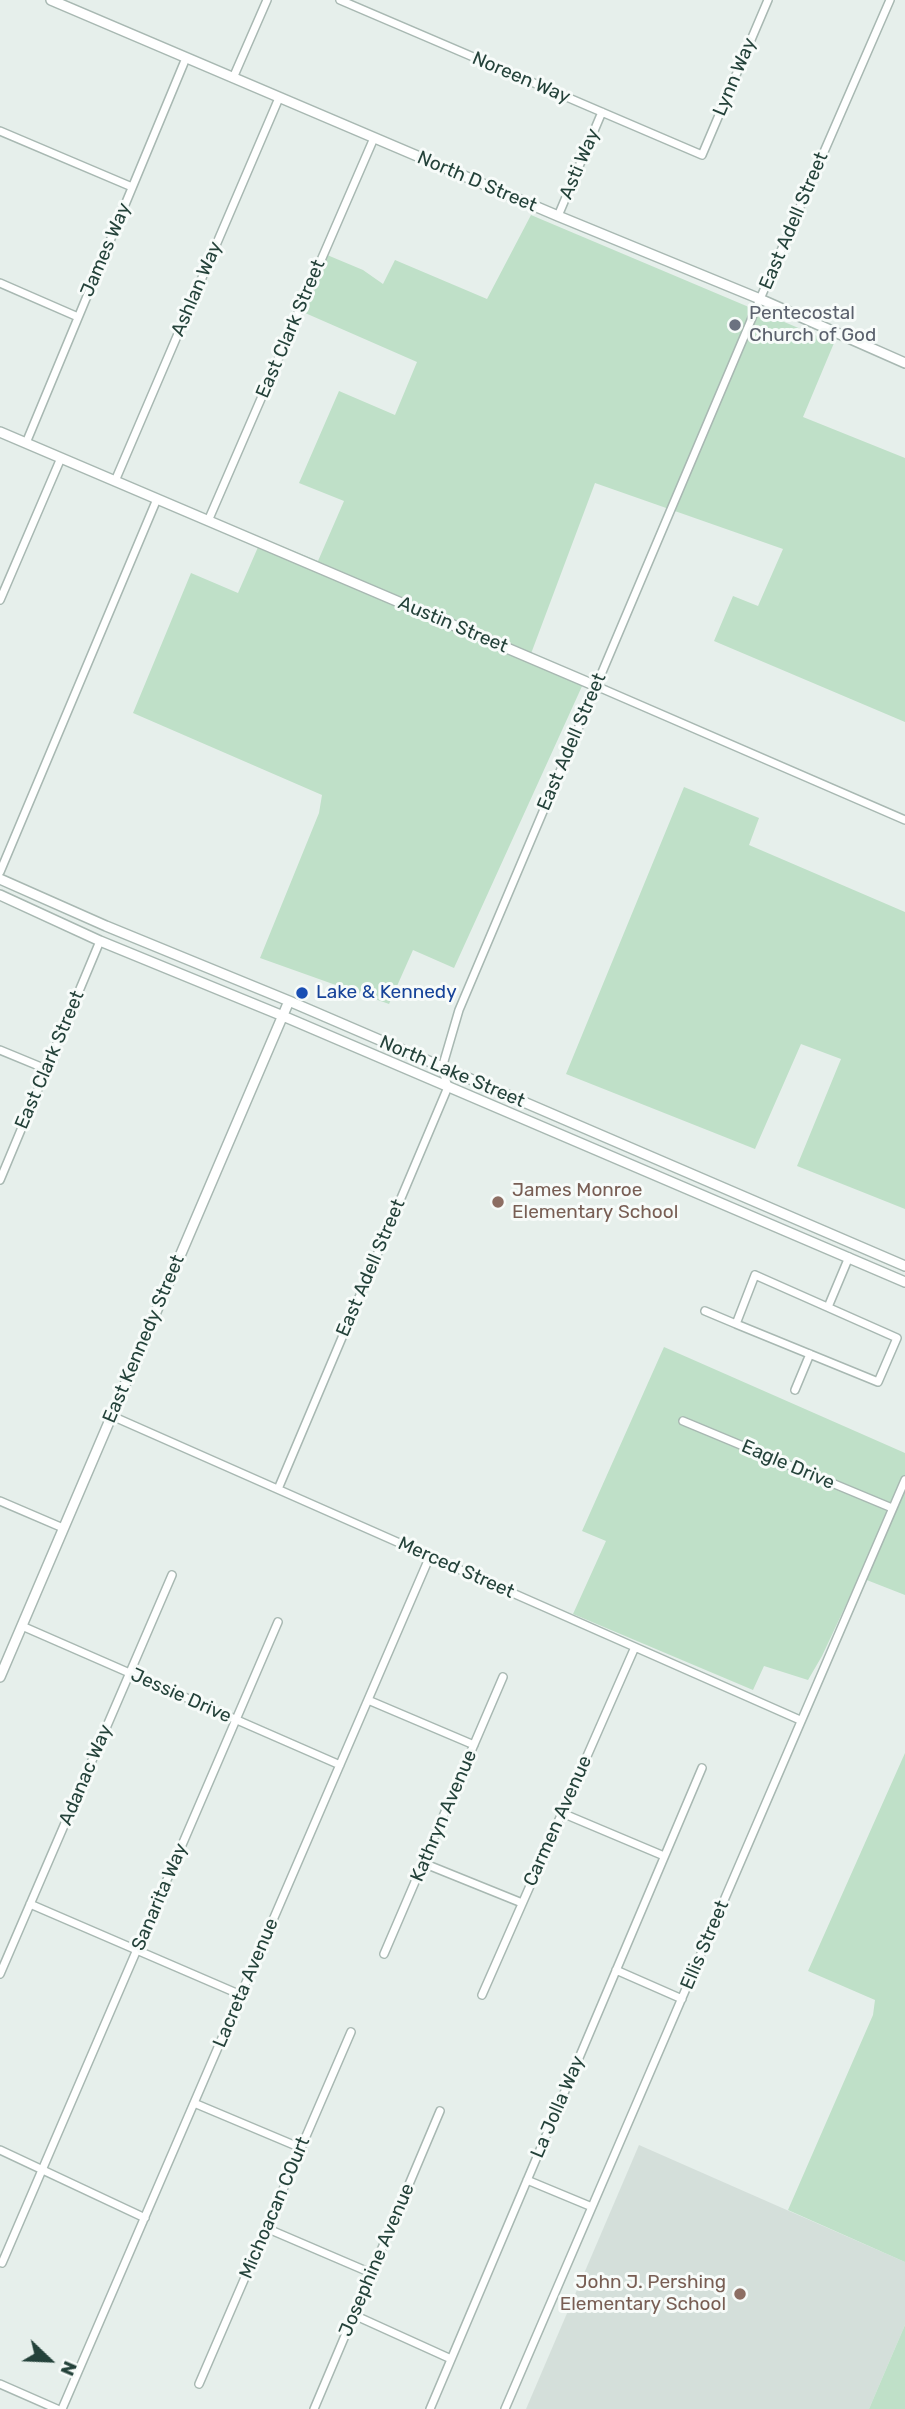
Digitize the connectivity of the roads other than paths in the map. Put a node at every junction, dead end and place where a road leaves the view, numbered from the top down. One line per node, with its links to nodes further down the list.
1 (51, 0): 6 (street, North D Street)
2 (267, 0): 7 (street)
3 (343, 0): 9 (street, Noreen Way)
4 (768, 0): 12 (street, Lynn Way)
5 (890, 0): 16 (street, East Adell Street)
6 (186, 58): 7 (street, North D Street); 13 (street, James Way)
7 (233, 78): 8 (street, North D Street)
8 (279, 98): 11 (street, North D Street); 22 (street, Ashlan Way)
9 (602, 112): 12 (street, Noreen Way); 14 (street, Asti Way)
10 (0, 131): 13 (street)
11 (374, 138): 14 (street, North D Street); 24 (street, East Clark Street)
12 (702, 155)
13 (132, 187): 17 (street, James Way)
14 (558, 216): 16 (street, North D Street)
15 (0, 283): 17 (street)
16 (760, 299): 18 (street, North D Street); 26 (street, East Adell Street)
17 (78, 317): 20 (street, James Way)
18 (905, 363)
19 (0, 432): 20 (street, Austin Street)
20 (26, 443): 21 (street, Austin Street)
21 (61, 458): 22 (street, Austin Street); 25 (street)
22 (115, 481): 23 (street, Austin Street)
23 (157, 499): 24 (street, Austin Street); 28 (street)
24 (208, 521): 26 (street, Austin Street)
25 (0, 600)
26 (596, 686): 27 (street, Austin Street); 35 (street, East Adell Street)
27 (905, 820)
28 (0, 872)
29 (0, 878): 32 (street, North Lake Street)
30 (0, 895): 31 (street, North Lake Street)
31 (100, 941): 33 (street, North Lake Street); 36 (street, East Clark Street)
32 (289, 1001): 33 (street, East Kennedy Street); 35 (street, North Lake Street)
33 (283, 1016): 37 (street, North Lake Street); 50 (street, East Kennedy Street)
34 (0, 1050): 36 (street)
35 (442, 1068): 37 (street); 38 (street, North Lake Street)
36 (46, 1069): 40 (street, East Clark Street)
37 (447, 1087): 39 (street, North Lake Street); 53 (street, East Adell Street)
38 (576, 1125): 39 (street); 41 (street, North Lake Street)
39 (585, 1145): 42 (street, North Lake Street)
40 (0, 1180)
41 (854, 1243): 42 (street); 43 (street, North Lake Street)
42 (849, 1257): 44 (street, North Lake Street); 45 (street)
43 (905, 1266)
44 (905, 1282)
45 (828, 1307): 47 (street); 48 (street)
46 (705, 1311): 47 (street)
47 (736, 1324): 48 (street)
48 (810, 1354): 49 (street)
49 (794, 1390)
50 (112, 1416): 53 (street, Merced Street); 56 (street, East Kennedy Street)
51 (683, 1421): 55 (street, Eagle Drive)
52 (905, 1480): 55 (street, Ellis Street)
53 (278, 1489): 57 (street, Merced Street)
54 (0, 1501): 56 (street)
55 (892, 1508): 67 (street, Ellis Street)
56 (63, 1528): 60 (street, East Kennedy Street)
57 (430, 1556): 61 (street, Merced Street); 65 (street, Lacreta Avenue)
58 (172, 1575): 62 (street, Adanac Way)
59 (278, 1622): 66 (street, Sanarita Way)
60 (22, 1626): 62 (street, Jessie Drive); 63 (street, East Kennedy Street)
61 (635, 1647): 67 (street, Merced Street); 71 (street, Carmen Avenue)
62 (130, 1673): 66 (street, Jessie Drive); 75 (street, Adanac Way)
63 (0, 1677)
64 (503, 1677): 68 (street, Kathryn Avenue)
65 (368, 1700): 68 (street); 69 (street, Lacreta Avenue)
66 (236, 1720): 69 (street, Jessie Drive); 76 (street, Sanarita Way)
67 (800, 1720): 82 (street, Ellis Street)
68 (474, 1745): 73 (street, Kathryn Avenue)
69 (340, 1766): 80 (street, Lacreta Avenue)
70 (702, 1768): 72 (street, La Jolla Way)
71 (562, 1813): 72 (street); 74 (street, Carmen Avenue)
72 (664, 1856): 78 (street, La Jolla Way)
73 (423, 1863): 74 (street); 77 (street, Kathryn Avenue)
74 (522, 1903): 81 (street, Carmen Avenue)
75 (30, 1904): 76 (street); 79 (street, Adanac Way)
76 (137, 1950): 80 (street); 88 (street, Sanarita Way)
77 (384, 1954)
78 (616, 1970): 82 (street); 89 (street, La Jolla Way)
79 (0, 1974)
80 (241, 1995): 84 (street, Lacreta Avenue)
81 (482, 1995)
82 (682, 1999): 90 (street, Ellis Street)
83 (351, 2032): 86 (street, Michoacan COurt)
84 (194, 2103): 86 (street); 91 (street, Lacreta Avenue)
85 (440, 2111): 94 (street, Josephine Avenue)
86 (301, 2148): 92 (street, Michoacan COurt)
87 (0, 2150): 88 (street)
88 (42, 2171): 91 (street); 93 (street, Sanarita Way)
89 (527, 2180): 90 (street); 96 (street, La Jolla Way)
90 (592, 2207): 104 (street, Ellis Street)
91 (145, 2218): 101 (street, Lacreta Avenue)
92 (266, 2228): 94 (street); 98 (street, Michoacan COurt)
93 (2, 2263)
94 (372, 2273): 95 (street, Josephine Avenue)
95 (354, 2315): 96 (street); 102 (street, Josephine Avenue)
96 (451, 2359): 103 (street, La Jolla Way)
97 (0, 2384): 99 (street)
98 (199, 2384)
99 (41, 2406): 100 (street)
100 (57, 2409)
101 (62, 2409)
102 (314, 2409)
103 (430, 2409)
104 (505, 2409)

